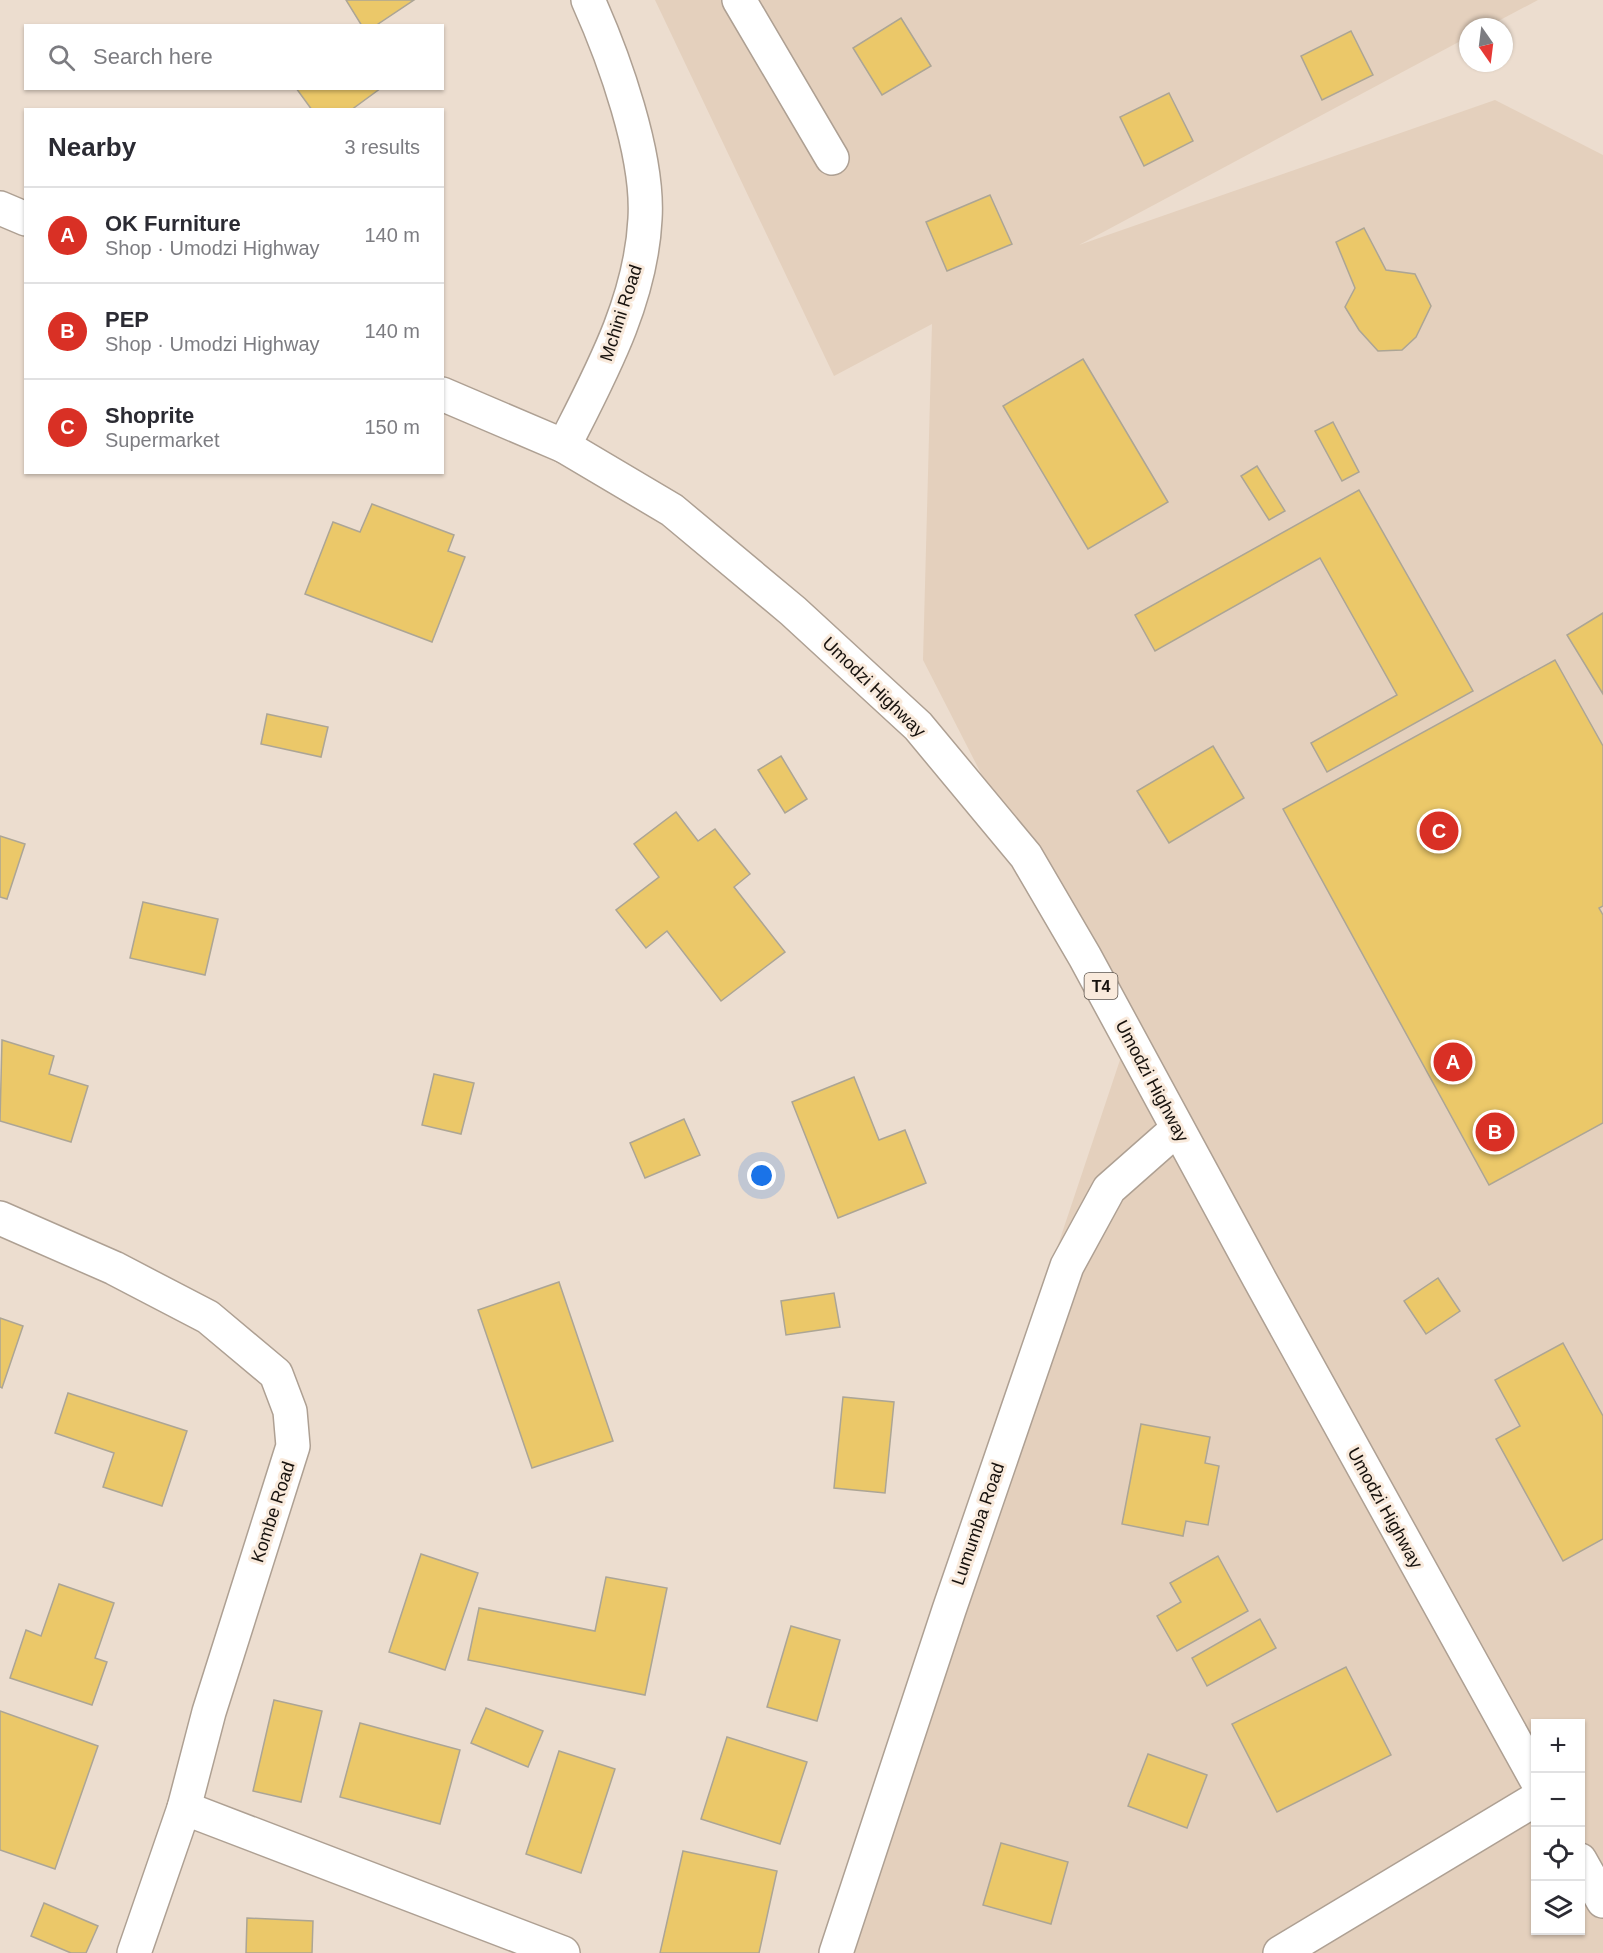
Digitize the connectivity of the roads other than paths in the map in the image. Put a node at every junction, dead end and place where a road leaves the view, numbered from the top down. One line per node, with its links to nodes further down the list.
1 (588, 0): 7 (main road, Mchini Road)
2 (739, 0): 3 (main road)
3 (832, 158)
4 (0, 208): 5 (main road)
5 (24, 218)
6 (444, 395): 7 (main road, Umodzi Highway / T4)
7 (564, 446): 8 (main road, Umodzi Highway / T4)
8 (1177, 1129): 10 (main road, Umodzi Highway / T4); 17 (main road, Lumumba Road)
9 (0, 1218): 12 (main road, Kombe Road)
10 (1533, 1773)
11 (1531, 1802): 18 (main road)
12 (184, 1808): 15 (main road, Kombe Road); 16 (main road)
13 (1585, 1867): 14 (main road)
14 (1603, 1901)
15 (135, 1953)
16 (563, 1953)
17 (836, 1953)
18 (1280, 1953)

